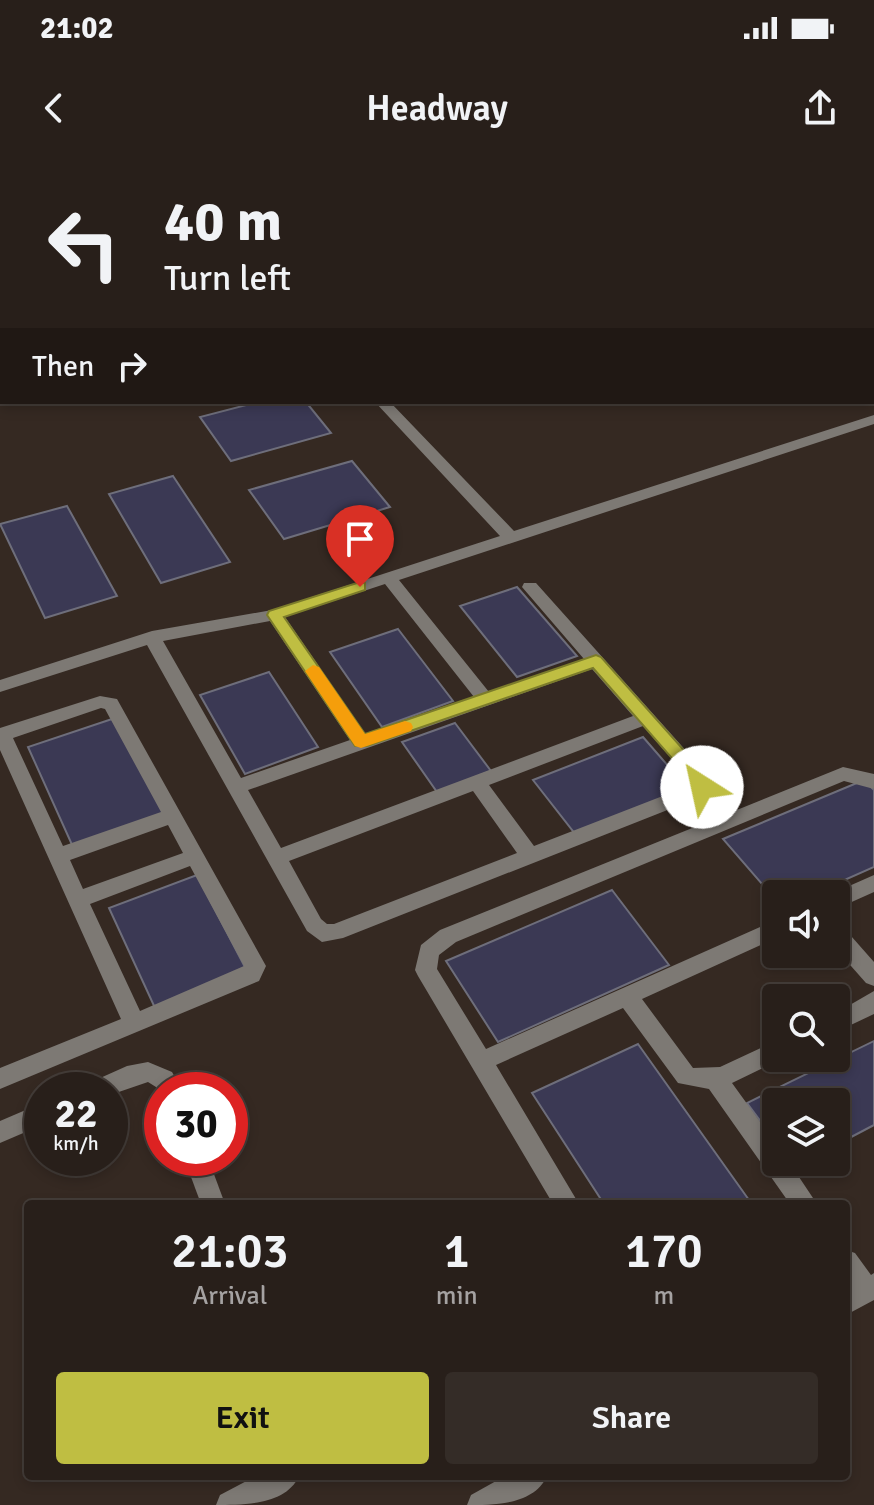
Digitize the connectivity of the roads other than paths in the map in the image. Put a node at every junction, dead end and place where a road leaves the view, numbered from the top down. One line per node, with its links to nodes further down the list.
1 (384, 404): 3 (street)
2 (874, 419): 3 (street)
3 (510, 537): 4 (street)
4 (388, 577): 6 (street); 10 (street)
5 (530, 587): 8 (street)
6 (274, 615): 7 (street); 13 (street)
7 (152, 637): 9 (street); 16 (street)
8 (596, 661): 10 (street); 11 (street)
9 (0, 686)
10 (485, 699): 13 (street)
11 (646, 718): 14 (street); 21 (street)
12 (1, 735): 17 (street); 18 (street)
13 (361, 742): 16 (street)
14 (477, 782): 20 (street); 21 (street)
15 (874, 782): 33 (street)
16 (237, 787): 20 (street)
17 (173, 815): 18 (street); 19 (street)
18 (58, 856): 24 (street)
19 (196, 856): 24 (street); 31 (street)
20 (278, 857): 21 (street)
21 (531, 857)
22 (874, 883): 23 (street)
23 (850, 894)
24 (78, 900): 31 (street)
25 (762, 935): 28 (street)
26 (850, 950): 27 (street)
27 (874, 977)
28 (627, 996): 33 (street); 37 (street)
29 (870, 1011): 30 (street)
30 (850, 1018)
31 (134, 1023): 36 (street)
32 (762, 1058): 37 (street)
33 (482, 1061): 42 (street)
34 (155, 1072): 35 (street)
35 (128, 1077)
36 (0, 1079)
37 (716, 1080): 43 (street)
38 (24, 1122): 39 (street)
39 (0, 1132)
40 (203, 1176): 41 (street)
41 (212, 1200)
42 (565, 1200)
43 (802, 1200)
44 (850, 1270): 45 (street)
45 (862, 1293)
46 (277, 1480): 48 (street)
47 (526, 1480): 49 (street)
48 (230, 1505)
49 (481, 1505)

